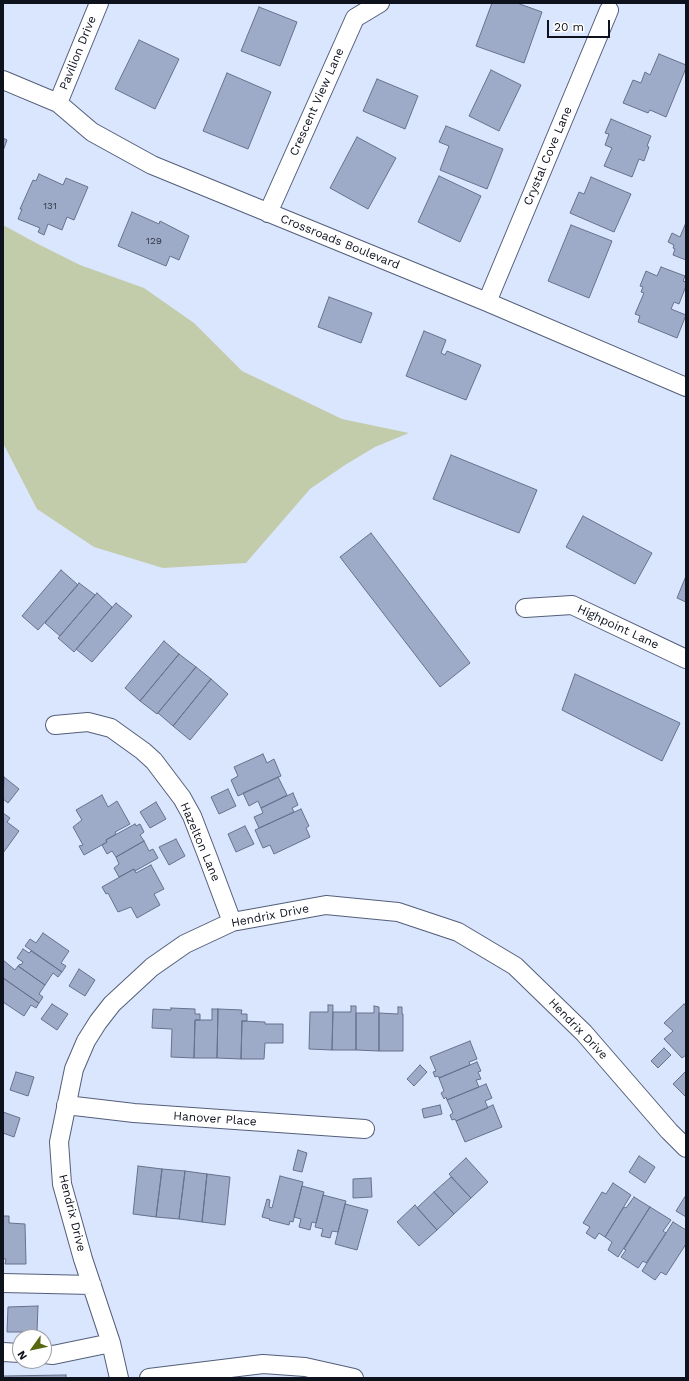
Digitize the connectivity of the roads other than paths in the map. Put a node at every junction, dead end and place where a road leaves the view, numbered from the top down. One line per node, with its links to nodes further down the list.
1 (99, 3): 5 (street, Pavilion Drive)
2 (380, 3): 6 (street, Crescent View Lane)
3 (609, 10): 7 (street, Crystal Cove Lane)
4 (3, 80): 5 (street, Crossroads Boulevard)
5 (58, 103): 6 (street, Crossroads Boulevard)
6 (268, 213): 7 (street, Crossroads Boulevard)
7 (487, 302): 8 (street, Crossroads Boulevard)
8 (686, 387)
9 (524, 608): 10 (street, Highpoint Lane)
10 (686, 659)
11 (55, 725): 12 (street, Hazelton Lane)
12 (232, 922): 13 (street, Hendrix Drive); 15 (street, Hendrix Drive)
13 (66, 1105): 14 (street, Hanover Place); 17 (street, Hendrix Drive)
14 (365, 1129)
15 (686, 1148)
16 (3, 1283): 17 (street)
17 (92, 1285): 18 (street, Hendrix Drive)
18 (110, 1343): 19 (street); 20 (street, Hendrix Drive)
19 (52, 1355)
20 (119, 1378)
21 (149, 1378): 22 (street)
22 (354, 1378)

